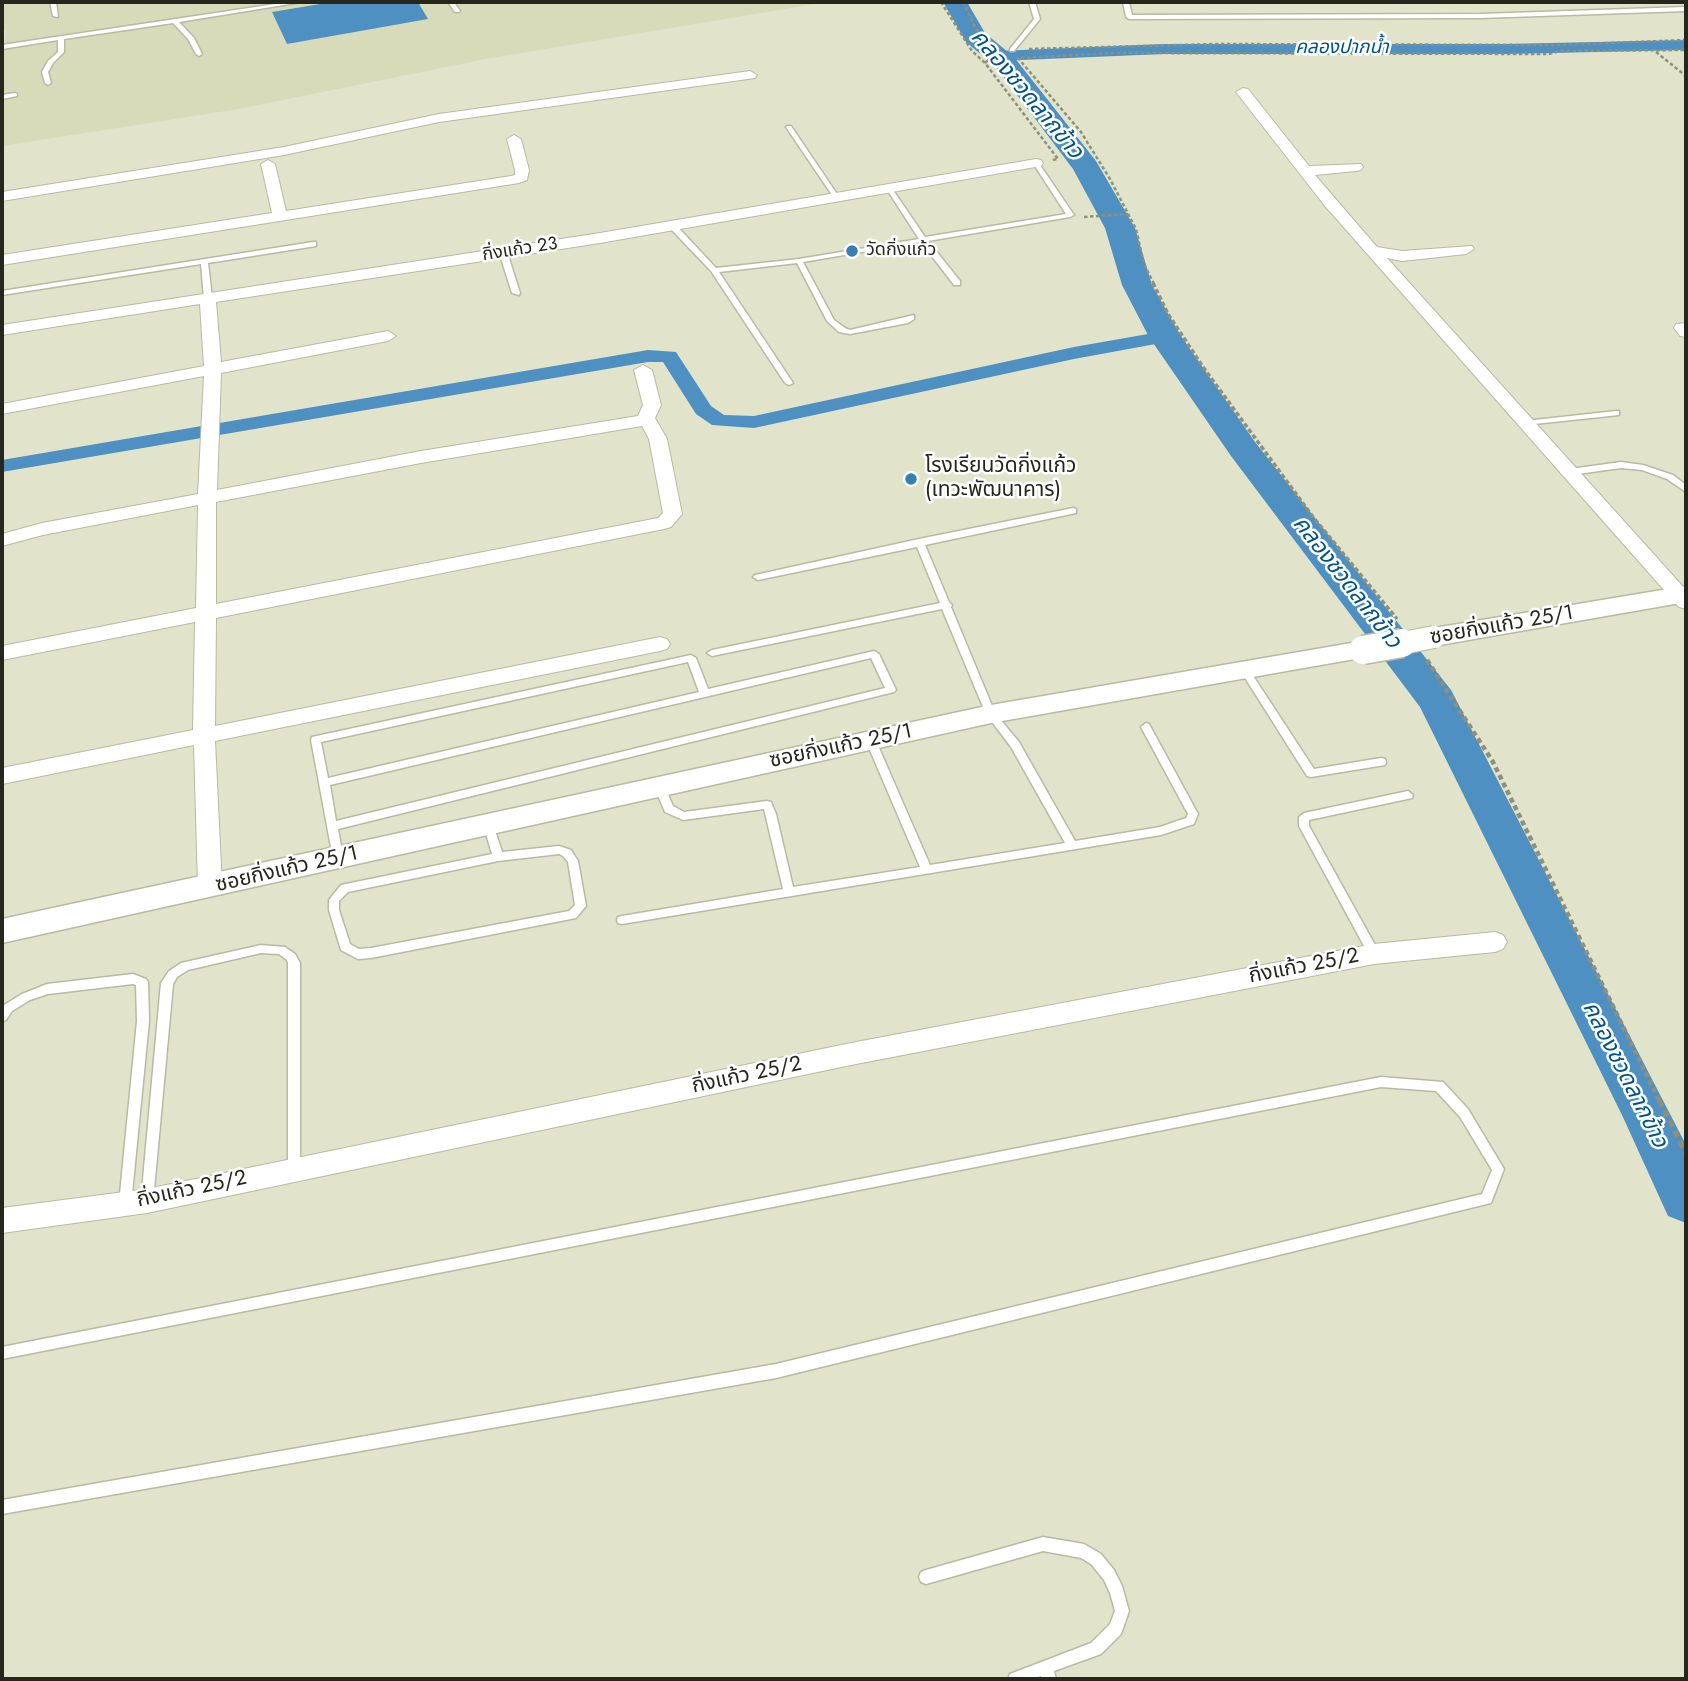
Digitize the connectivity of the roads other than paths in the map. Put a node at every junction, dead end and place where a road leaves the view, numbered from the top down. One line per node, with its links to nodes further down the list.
1 (53, 2): 8 (lane)
2 (299, 2): 9 (lane)
3 (451, 2): 7 (lane)
4 (1032, 2): 12 (lane)
5 (1126, 2): 6 (lane)
6 (1686, 9)
7 (457, 11)
8 (56, 16)
9 (175, 21): 10 (lane); 13 (lane)
10 (61, 38): 11 (lane); 15 (lane)
11 (2, 47)
12 (1012, 50)
13 (199, 54)
14 (750, 75): 26 (street)
15 (48, 83)
16 (1243, 92): 24 (street)
17 (15, 94): 18 (lane)
18 (2, 97)
19 (789, 127): 27 (lane)
20 (514, 139): 28 (street)
21 (1036, 163): 25 (street, กิ่งแก้ว 23); 30 (lane)
22 (268, 164): 28 (street)
23 (1356, 167): 24 (street)
24 (1305, 171): 33 (street)
25 (890, 188): 27 (street, กิ่งแก้ว 23); 30 (lane)
26 (2, 197)
27 (836, 197): 29 (street, กิ่งแก้ว 23)
28 (280, 216): 35 (street)
29 (671, 225): 34 (street, กิ่งแก้ว 23); 38 (lane)
30 (923, 241): 36 (lane); 39 (lane)
31 (313, 244): 37 (lane)
32 (1466, 249): 33 (street)
33 (1372, 251): 52 (street)
34 (503, 252): 40 (lane); 42 (street, กิ่งแก้ว 23)
35 (2, 260)
36 (799, 261): 38 (lane); 43 (lane)
37 (204, 262): 41 (lane); 42 (lane)
38 (714, 271): 48 (lane)
39 (957, 283)
40 (516, 292)
41 (2, 293)
42 (208, 298): 44 (street, กิ่งแก้ว 23); 46 (street)
43 (911, 317)
44 (2, 330)
45 (388, 336): 46 (street)
46 (213, 370): 49 (street); 55 (street)
47 (643, 370): 51 (street)
48 (789, 383)
49 (2, 409)
50 (1616, 413): 52 (lane)
51 (645, 420): 55 (street); 62 (street)
52 (1525, 424): 53 (street)
53 (1570, 472): 54 (lane); 60 (street)
54 (1686, 489)
55 (207, 497): 57 (street); 62 (street)
56 (1073, 511): 58 (lane)
57 (2, 540)
58 (919, 542): 59 (lane); 61 (lane)
59 (758, 577)
60 (1684, 597): 66 (street, ซอยกิ่งแก้ว 25/1, bridge)
61 (947, 605): 65 (lane); 68 (lane)
62 (206, 613): 64 (street); 70 (street)
63 (660, 644): 70 (street)
64 (2, 653)
65 (712, 653)
66 (1245, 670): 68 (street, ซอยกิ่งแก้ว 25/1); 72 (lane)
67 (705, 694): 74 (lane); 74 (lane); 78 (lane)
68 (990, 714): 71 (street, ซอยกิ่งแก้ว 25/1); 79 (lane)
69 (1146, 727): 79 (lane)
70 (204, 737): 73 (street); 83 (street)
71 (871, 741): 75 (street, ซอยกิ่งแก้ว 25/1); 82 (lane)
72 (1381, 762)
73 (2, 776)
74 (324, 783): 78 (lane)
75 (659, 786): 77 (street, ซอยกิ่งแก้ว 25/1); 84 (lane)
76 (1408, 796): 88 (lane)
77 (488, 824): 80 (lane); 81 (street, ซอยกิ่งแก้ว 25/1)
78 (332, 826): 81 (lane)
79 (1072, 846): 82 (lane)
80 (498, 857): 80 (lane)
81 (338, 858): 83 (street, ซอยกิ่งแก้ว 25/1)
82 (927, 870): 84 (lane)
83 (210, 887): 86 (street, ซอยกิ่งแก้ว 25/1)
84 (789, 893): 85 (lane)
85 (622, 920)
86 (2, 931)
87 (1495, 942): 88 (street, กิ่งแก้ว 25/2)
88 (1374, 954): 90 (street, กิ่งแก้ว 25/2)
89 (2, 1017): 91 (lane)
90 (294, 1169): 91 (street, กิ่งแก้ว 25/2); 91 (lane)
91 (136, 1203): 92 (street, กิ่งแก้ว 25/2)
92 (2, 1221)
93 (2, 1353): 94 (lane)
94 (2, 1507)
95 (926, 1577): 96 (lane)
96 (1047, 1673): 97 (lane)
97 (1015, 1679)

